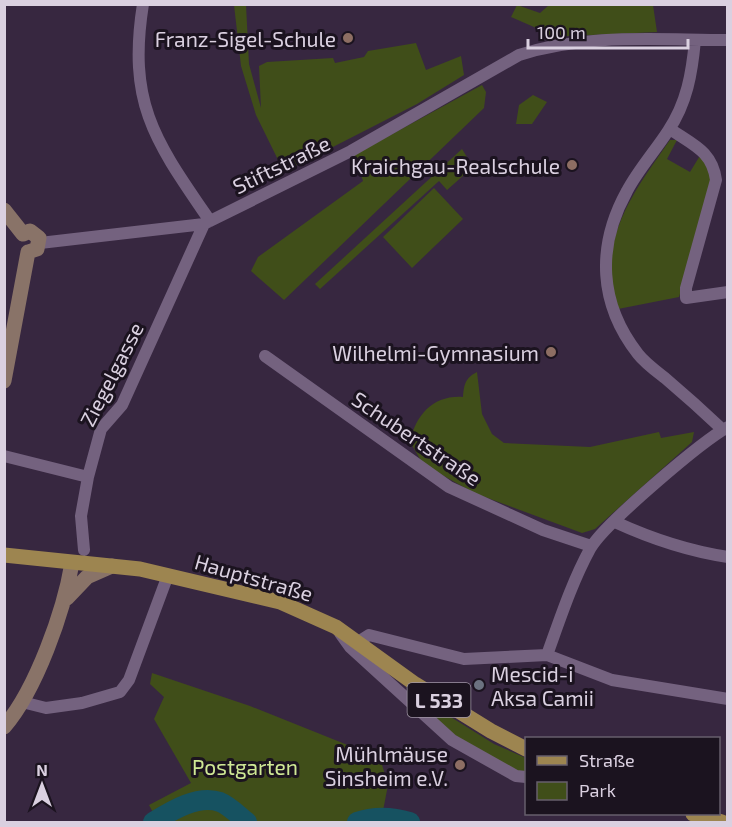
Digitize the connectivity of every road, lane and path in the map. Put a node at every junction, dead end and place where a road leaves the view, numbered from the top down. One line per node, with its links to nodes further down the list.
1 (143, 4): 6 (street)
2 (695, 40): 3 (street, Stiftstraße); 4 (street); 6 (street, Stiftstraße)
3 (728, 40)
4 (670, 129): 8 (street); 11 (street)
5 (4, 210): 7 (main road)
6 (207, 223): 7 (street, Stiftstraße); 13 (street, Ziegelgasse)
7 (34, 247): 10 (main road)
8 (728, 292)
9 (265, 356): 15 (street, Schubertstraße)
10 (5, 373)
11 (725, 429): 14 (street)
12 (4, 456): 13 (street)
13 (88, 477): 16 (street, Ziegelgasse)
14 (615, 522): 15 (street); 18 (street)
15 (591, 546): 25 (street)
16 (84, 550)
17 (4, 555): 19 (main road, Hauptstraße / L 533)
18 (728, 557)
19 (72, 563): 20 (main road, Hauptstraße / L 533); 22 (main road)
20 (112, 566): 21 (main road, Hauptstraße / L 533); 22 (main road)
21 (168, 575): 23 (main road, Hauptstraße / L 533); 27 (street)
22 (61, 605): 27 (main road)
23 (336, 627): 24 (main road, Hauptstraße / L 533); 30 (street)
24 (358, 642): 25 (street); 29 (main road, Hauptstraße / L 533)
25 (547, 655): 26 (street)
26 (728, 699)
27 (22, 702): 28 (main road)
28 (4, 728)
29 (525, 748)
30 (525, 777)
31 (699, 815): 32 (main road)
32 (722, 822)

